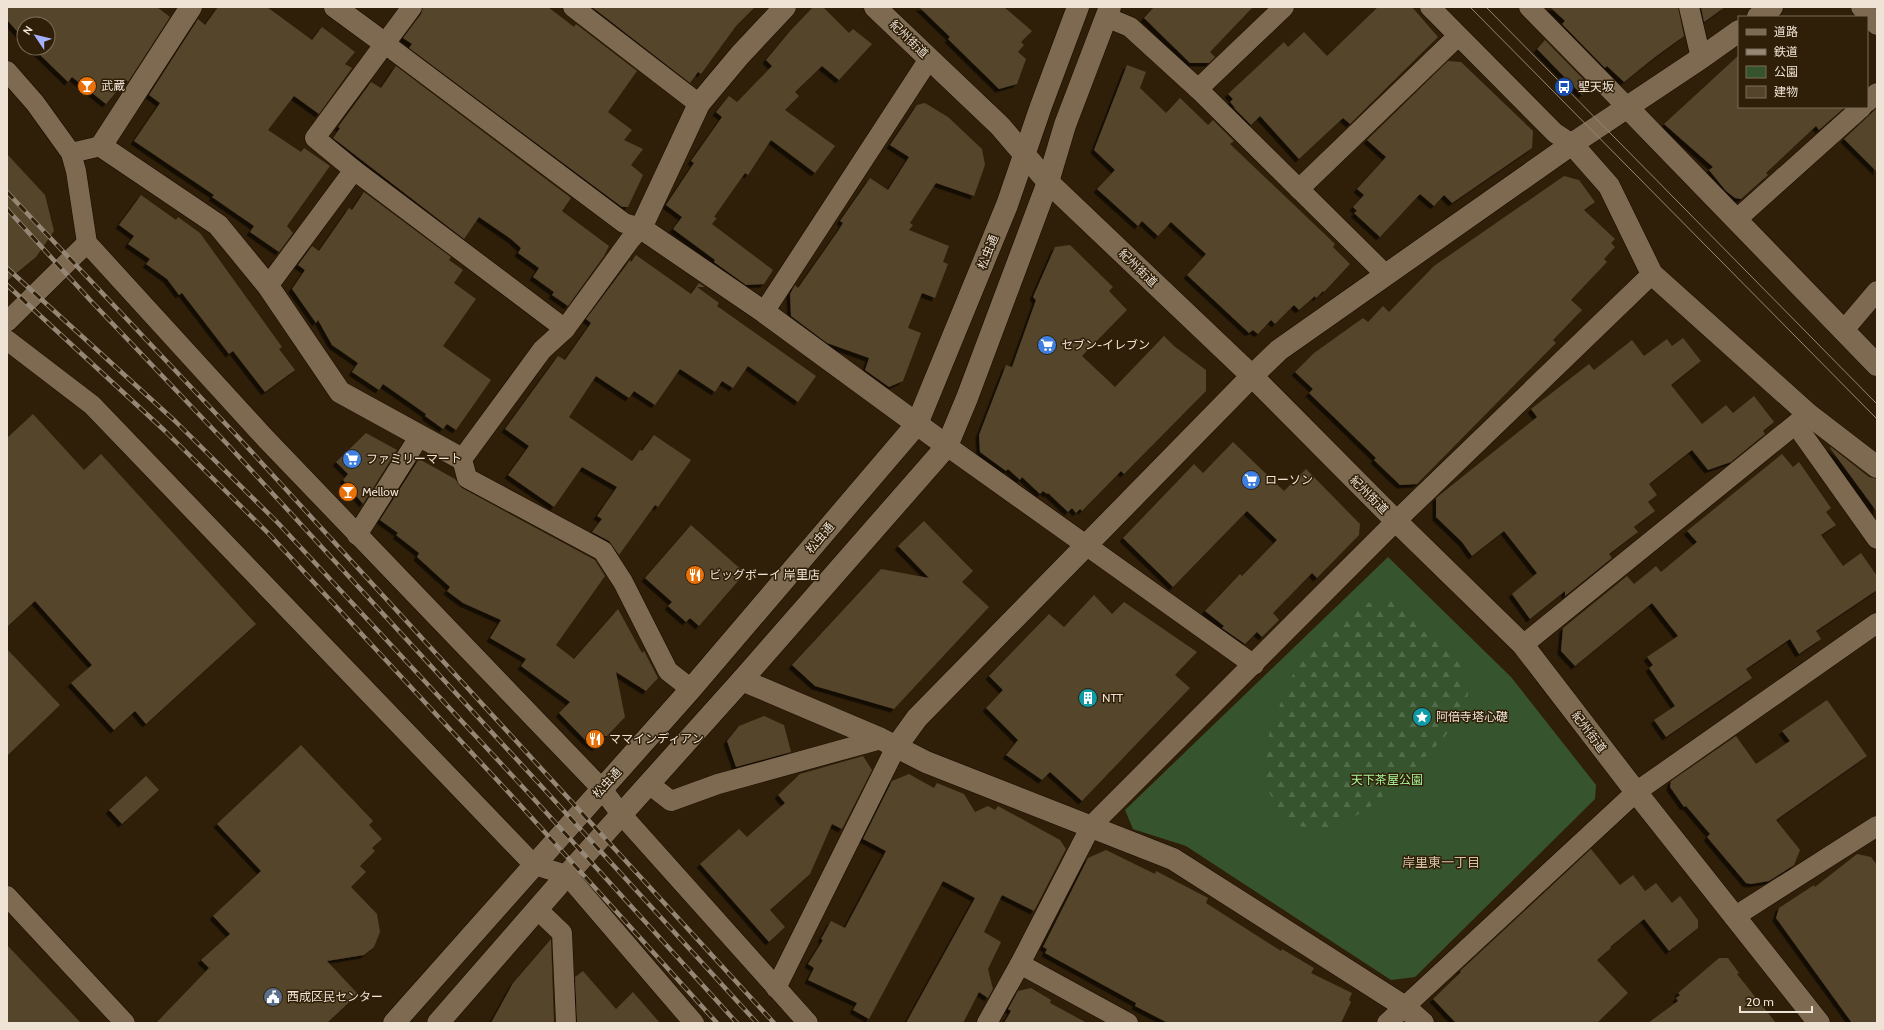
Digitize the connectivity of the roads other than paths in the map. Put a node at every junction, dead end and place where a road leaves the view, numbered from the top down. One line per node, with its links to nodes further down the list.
1 (191, 7): 30 (street)
2 (335, 7): 19 (street)
3 (412, 7): 19 (street)
4 (572, 7): 26 (street)
5 (785, 7): 26 (street)
6 (875, 7): 21 (street, 紀州街道)
7 (1078, 7): 32 (street, 松虫通)
8 (1284, 7): 23 (street)
9 (1430, 7): 18 (street)
10 (1529, 7): 27 (street)
11 (1688, 7): 20 (street)
12 (1772, 7): 15 (street)
13 (1860, 7): 16 (street)
14 (1108, 12): 23 (street); 34 (street)
15 (1759, 16)
16 (1877, 25)
17 (1738, 32): 20 (street)
18 (1458, 36): 29 (street); 35 (street)
19 (384, 43): 33 (street); 37 (street)
20 (1701, 58): 27 (street)
21 (930, 59): 32 (street, 紀州街道); 43 (street)
22 (7, 71): 31 (street)
23 (1198, 89): 35 (street)
24 (1877, 93): 25 (street)
25 (1868, 101)
26 (699, 104): 37 (street)
27 (1627, 107): 29 (street); 36 (street)
28 (1861, 108): 36 (street)
29 (1572, 144): 39 (street); 40 (street)
30 (101, 146): 31 (street); 41 (street)
31 (71, 153): 38 (street)
32 (1024, 153): 34 (street, 紀州街道); 51 (street, 松虫通)
33 (354, 170): 41 (street); 45 (street)
34 (1048, 182): 49 (street, 紀州街道); 53 (street)
35 (1299, 189): 40 (street)
36 (1736, 220): 46 (street)
37 (641, 228): 43 (street); 45 (street)
38 (87, 243): 44 (street); 57 (street)
39 (1652, 274): 50 (street); 56 (street)
40 (1386, 275): 49 (street)
41 (268, 286): 52 (street)
42 (1877, 291): 46 (street)
43 (764, 312): 51 (street)
44 (7, 322)
45 (565, 329): 54 (street)
46 (1844, 330): 48 (street)
47 (7, 340): 72 (street)
48 (1877, 364)
49 (1252, 376): 56 (street, 紀州街道); 59 (street)
50 (1802, 419): 55 (street); 58 (street); 61 (street)
51 (917, 424): 53 (street); 64 (street, 松虫通)
52 (419, 437): 54 (street); 57 (street)
53 (947, 446): 59 (street); 63 (street)
54 (462, 459): 64 (street)
55 (1877, 467)
56 (1396, 521): 61 (street, 紀州街道); 62 (street)
57 (357, 534): 67 (street)
58 (1877, 539)
59 (1084, 545): 62 (street); 65 (street)
60 (1877, 623): 68 (street)
61 (1523, 645): 68 (street, 紀州街道)
62 (1254, 665): 70 (street)
63 (742, 680): 65 (street); 66 (street)
64 (691, 689): 67 (street, 松虫通)
65 (889, 743): 66 (street); 70 (street); 78 (street)
66 (648, 784): 69 (street)
67 (602, 789): 69 (street); 72 (street, 松虫通)
68 (1636, 792): 76 (street, 紀州街道); 80 (street)
69 (621, 814): 73 (street); 78 (street)
70 (1091, 826): 77 (street); 80 (street)
71 (1877, 826): 76 (street)
72 (534, 865): 73 (street); 82 (street, 松虫通)
73 (567, 875): 75 (street); 85 (street)
74 (8, 898): 81 (street)
75 (537, 909): 83 (street); 84 (street)
76 (1734, 917): 92 (street, 紀州街道)
77 (1020, 964): 88 (street); 89 (street)
78 (776, 988): 79 (street)
79 (794, 1007): 86 (street); 87 (street)
80 (1405, 1007): 90 (street); 91 (street)
81 (126, 1023)
82 (394, 1023)
83 (438, 1023)
84 (566, 1023)
85 (694, 1023)
86 (808, 1023)
87 (818, 1023)
88 (987, 1023)
89 (1128, 1023)
90 (1387, 1023)
91 (1423, 1023)
92 (1819, 1023)

